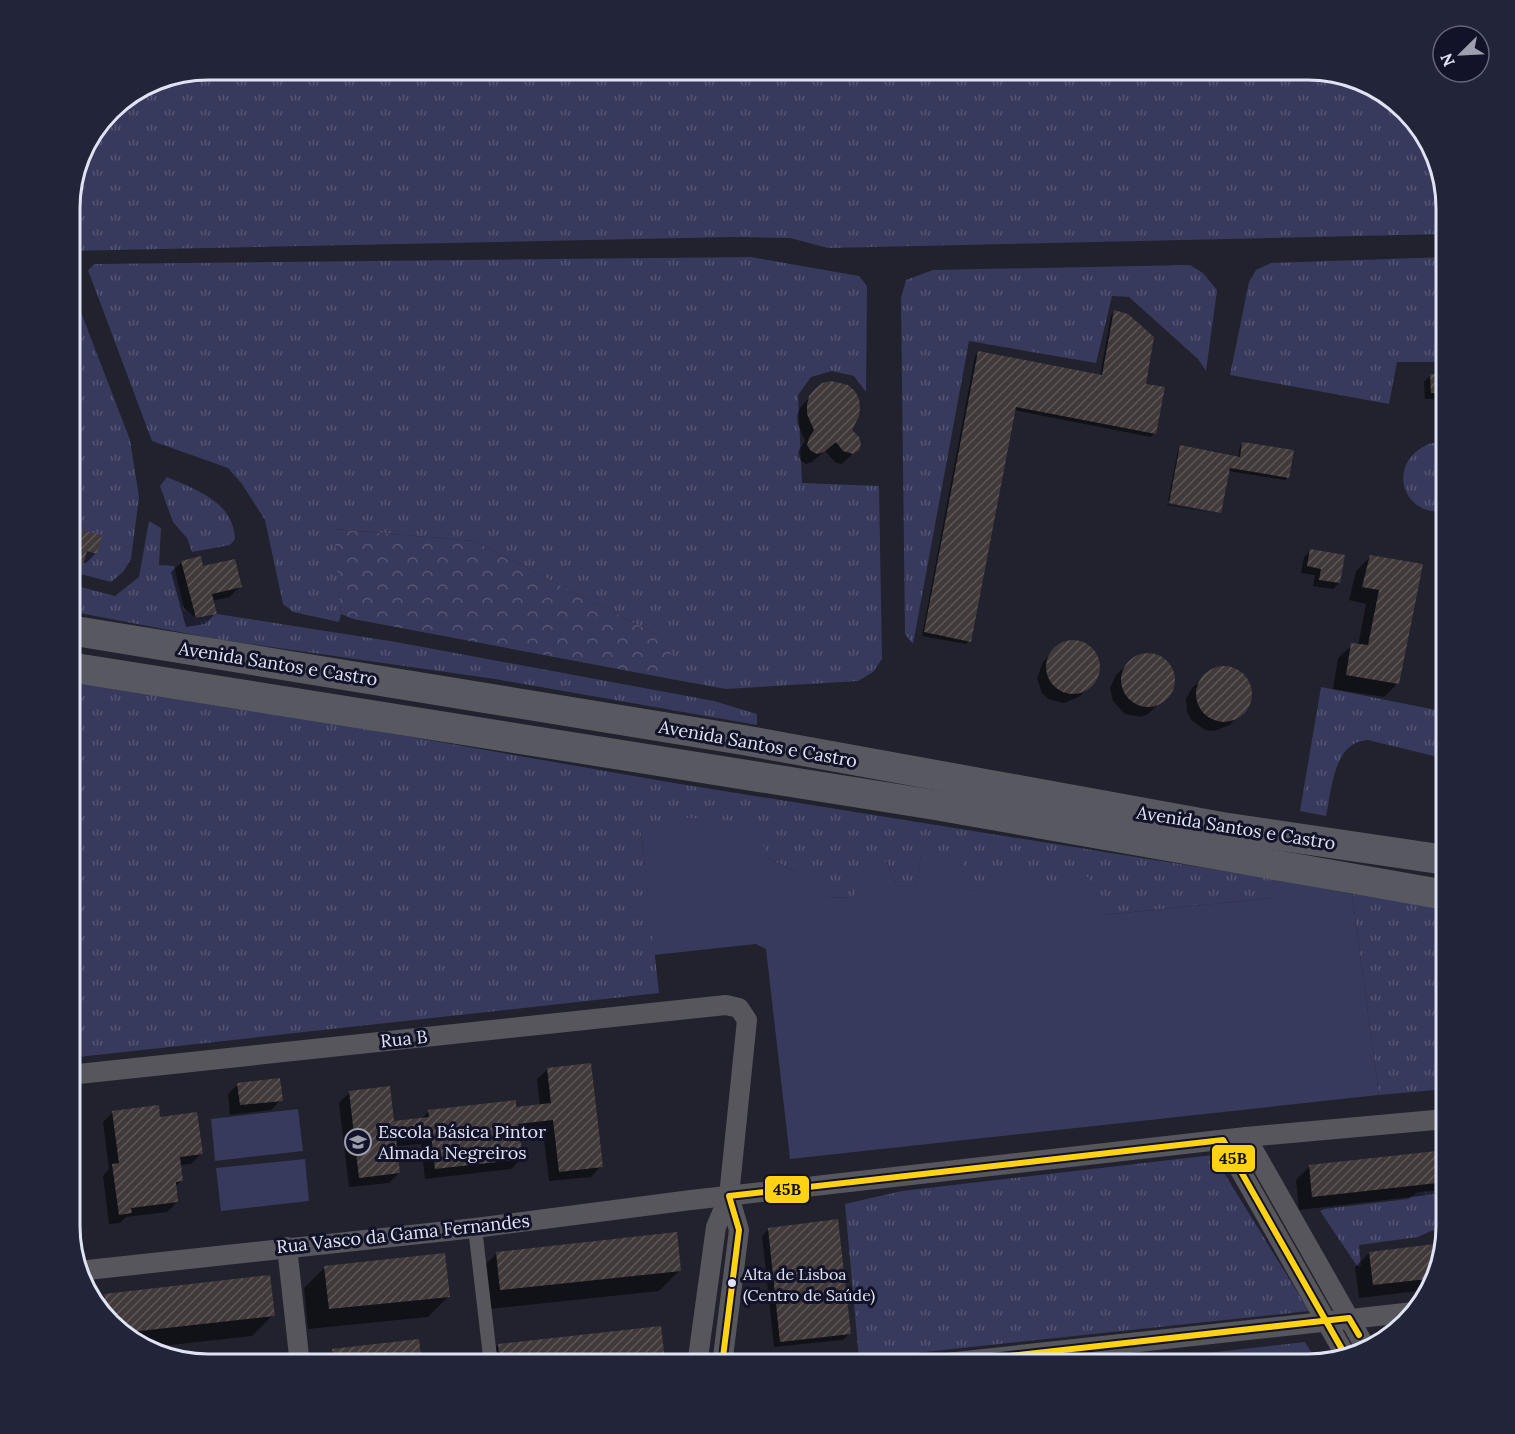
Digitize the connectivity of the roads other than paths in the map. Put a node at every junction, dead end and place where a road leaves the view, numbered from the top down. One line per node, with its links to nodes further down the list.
1 (80, 632): 3 (main road, Avenida Santos e Castro)
2 (80, 669): 4 (main road, Avenida Santos e Castro)
3 (1436, 858)
4 (1436, 893)
5 (80, 1074): 9 (street, Rua B)
6 (1436, 1120): 7 (street, Rua Vasco da Gama Fernandes)
7 (1246, 1137): 8 (street, Rua Vasco da Gama Fernandes); 14 (street)
8 (1223, 1140): 9 (street, Rua Vasco da Gama Fernandes); 15 (street)
9 (729, 1196): 10 (street, Rua Vasco da Gama Fernandes); 20 (street); 21 (street)
10 (476, 1228): 11 (street, Rua Vasco da Gama Fernandes); 19 (street)
11 (287, 1247): 12 (street, Rua Vasco da Gama Fernandes); 18 (street)
12 (87, 1270)
13 (1402, 1313): 14 (street)
14 (1349, 1318): 15 (street); 16 (street)
15 (1325, 1320): 17 (street); 22 (street)
16 (1363, 1342)
17 (1342, 1350)
18 (299, 1354)
19 (490, 1354)
20 (699, 1354)
21 (723, 1354)
22 (1025, 1354)

